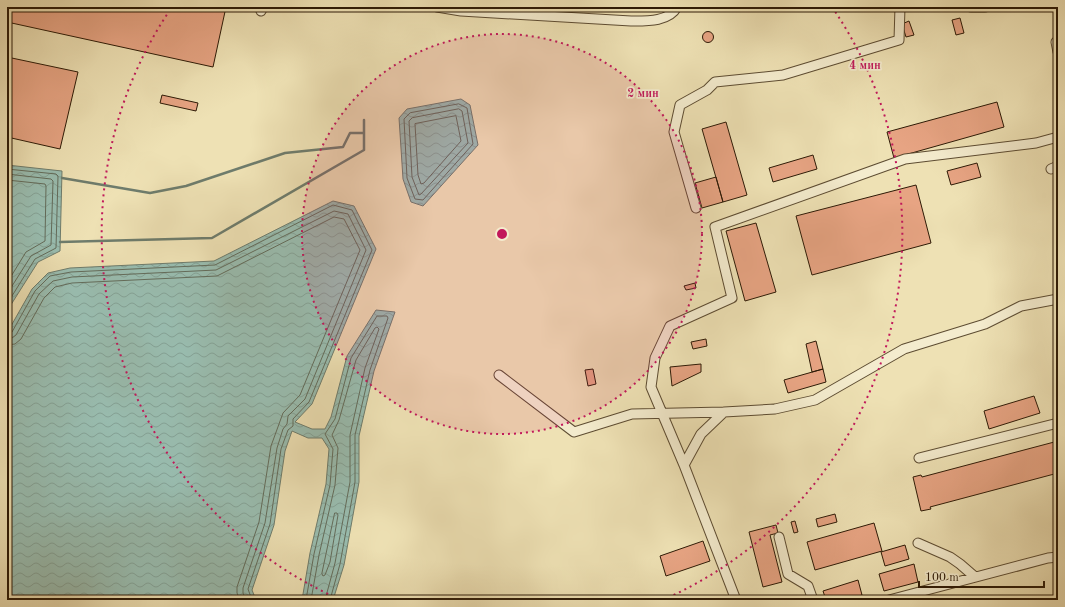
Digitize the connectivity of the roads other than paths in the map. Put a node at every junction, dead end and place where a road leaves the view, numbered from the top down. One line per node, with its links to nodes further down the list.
1 (437, 7): 2 (lane)
2 (677, 7)
3 (900, 7): 9 (lane)
4 (972, 7): 5 (lane)
5 (985, 7)
6 (1058, 42): 7 (lane)
7 (1058, 52)
8 (1058, 137): 12 (lane)
9 (696, 208)
10 (1058, 298): 13 (lane)
11 (499, 375): 12 (lane)
12 (662, 412): 13 (lane); 16 (lane)
13 (724, 412): 16 (lane)
14 (1058, 423): 15 (lane)
15 (919, 458)
16 (684, 465): 22 (lane)
17 (779, 538): 23 (lane)
18 (918, 543): 20 (lane)
19 (1058, 557): 20 (lane)
20 (975, 577): 21 (lane)
21 (902, 598): 24 (lane)
22 (736, 600)
23 (813, 600)
24 (889, 600)

